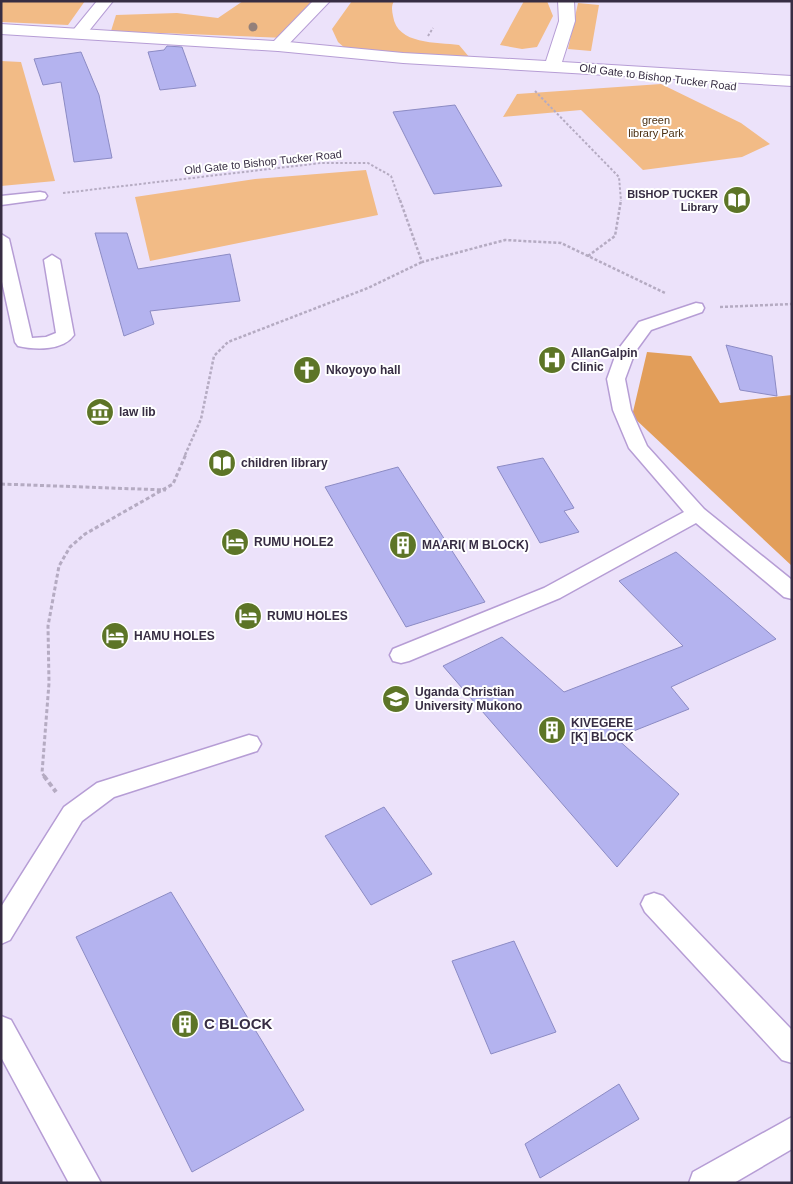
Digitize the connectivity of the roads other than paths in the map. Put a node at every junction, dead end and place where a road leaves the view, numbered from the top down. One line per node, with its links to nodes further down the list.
1 (105, 1): 5 (street)
2 (322, 1): 6 (street)
3 (566, 1): 7 (street)
4 (1, 29): 5 (street)
5 (78, 34): 6 (street)
6 (278, 46): 7 (street)
7 (552, 66): 8 (street)
8 (792, 81)
9 (40, 196): 10 (lane)
10 (1, 201)
11 (1, 239): 12 (lane)
12 (52, 260)
13 (696, 308): 14 (lane)
14 (697, 514): 15 (lane); 16 (lane)
15 (792, 592)
16 (401, 655)
17 (249, 744): 19 (lane)
18 (654, 904): 21 (lane)
19 (1, 932)
20 (1, 1029): 23 (lane)
21 (792, 1050)
22 (792, 1132): 24 (lane)
23 (86, 1183)
24 (704, 1183)

